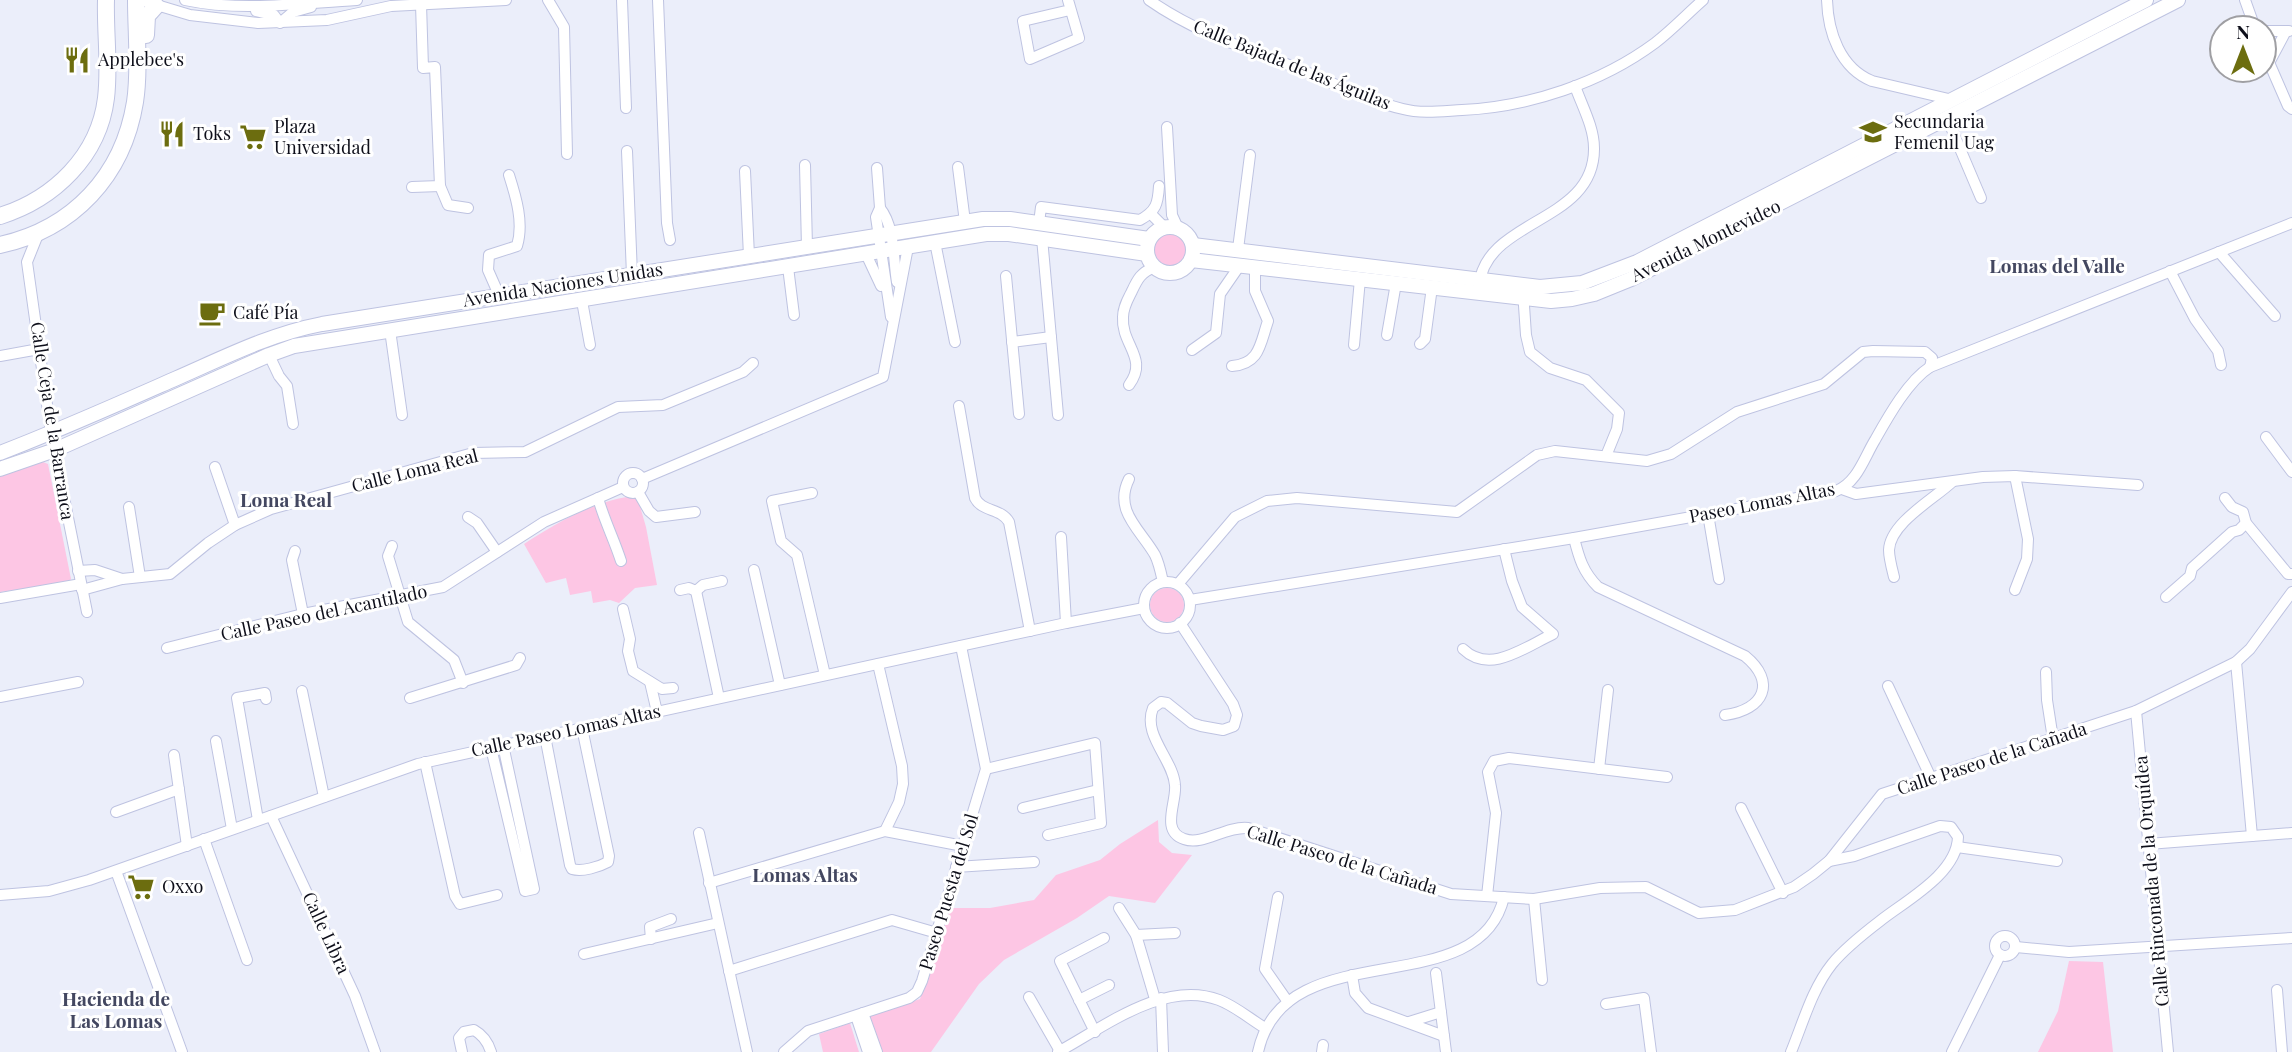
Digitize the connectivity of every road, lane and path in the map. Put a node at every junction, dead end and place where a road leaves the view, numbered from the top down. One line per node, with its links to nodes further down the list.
1 (106, 0): 47 (main road)
2 (138, 0): 21 (street); 28 (main road)
3 (185, 0): 18 (street)
4 (357, 0): 14 (street)
5 (506, 0): 15 (street)
6 (548, 0): 34 (street)
7 (622, 0): 29 (street)
8 (658, 0): 55 (street)
9 (1149, 0): 27 (street, Calle Bajada de las Águilas)
10 (1703, 0): 27 (street, Calle Bajada de las Águilas)
11 (1827, 0): 30 (street)
12 (2146, 0): 24 (street, Avenida Montevideo)
13 (2178, 0): 24 (street, Avenida Montevideo)
14 (325, 1): 16 (street); 22 (street)
15 (474, 1): 19 (street)
16 (252, 3): 18 (street)
17 (387, 3): 19 (street); 22 (street)
18 (215, 4): 22 (street)
19 (421, 4): 41 (street)
20 (1069, 5): 20 (street)
21 (156, 6): 22 (street); 28 (main road)
22 (280, 23)
23 (2289, 31): 25 (street)
24 (2074, 45): 30 (street, Avenida Montevideo)
25 (2278, 49)
26 (2278, 83): 31 (street)
27 (1575, 86): 73 (street)
28 (135, 91): 52 (main road)
29 (626, 108)
30 (1953, 109): 44 (street); 75 (street, Avenida Montevideo)
31 (2292, 109)
32 (1167, 127): 51 (street)
33 (628, 151): 69 (street)
34 (568, 154)
35 (1251, 155): 59 (street)
36 (805, 165): 58 (street)
37 (877, 167): 53 (street)
38 (958, 167): 48 (street)
39 (745, 171): 64 (street)
40 (509, 175): 76 (street)
41 (440, 186): 43 (street); 45 (street)
42 (1159, 186): 46 (street)
43 (412, 187)
44 (1981, 198)
45 (468, 208)
46 (1151, 214): 49 (street); 51 (street)
47 (0, 216)
48 (965, 222): 49 (street, Avenida Naciones Unidas); 53 (street, Avenida Naciones Unidas)
49 (1039, 223): 63 (street, Avenida Naciones Unidas)
50 (2292, 223): 62 (street, Paseo Lomas Altas)
51 (1171, 227): 61 (street); 63 (street)
52 (39, 232): 57 (main road); 91 (street, Calle Ceja de la Barranca)
53 (884, 235): 58 (street, Avenida Naciones Unidas); 60 (street)
54 (1042, 238): 56 (street, Avenida Naciones Unidas); 63 (street, Avenida Naciones Unidas); 84 (street)
55 (670, 240)
56 (935, 242): 60 (street, Avenida Naciones Unidas); 86 (street)
57 (0, 245)
58 (807, 247): 64 (street, Avenida Naciones Unidas)
59 (1238, 249): 61 (street, Avenida Montevideo); 73 (street, Avenida Montevideo)
60 (887, 250): 66 (street, Avenida Naciones Unidas); 80 (street); 80 (street)
61 (1192, 252): 63 (street); 65 (street, Avenida Montevideo)
62 (2219, 252): 68 (street, Paseo Lomas Altas); 79 (street)
63 (1150, 254): 99 (street)
64 (749, 256): 69 (street, Avenida Naciones Unidas)
65 (1240, 265): 67 (street, Avenida Montevideo); 92 (street)
66 (788, 267): 77 (street, Avenida Naciones Unidas); 78 (street)
67 (1255, 267): 71 (street, Avenida Montevideo); 97 (street)
68 (2171, 271): 96 (street); 98 (street, Paseo Lomas Altas)
69 (632, 275): 76 (street, Avenida Naciones Unidas)
70 (1006, 276): 87 (street)
71 (1360, 279): 72 (street, Avenida Montevideo); 90 (street)
72 (1396, 283): 74 (street, Avenida Montevideo); 83 (street)
73 (1478, 286): 74 (street, Avenida Montevideo); 75 (street, Avenida Montevideo)
74 (1432, 287): 88 (street)
75 (1523, 292): 109 (street)
76 (499, 295): 81 (street, Avenida Naciones Unidas)
77 (582, 301): 82 (street, Avenida Naciones Unidas); 89 (street)
78 (794, 314)
79 (2275, 316)
80 (892, 323): 114 (street)
81 (322, 324): 85 (street); 105 (street, Avenida Naciones Unidas)
82 (390, 330): 85 (street, Avenida Naciones Unidas); 102 (street)
83 (1387, 335)
84 (1051, 337): 87 (street); 103 (street)
85 (323, 340): 93 (street, Avenida Naciones Unidas)
86 (955, 342)
87 (1012, 342): 101 (street)
88 (1420, 344)
89 (590, 345)
90 (1354, 345)
91 (39, 349): 94 (street); 105 (street, Calle Ceja de la Barranca)
92 (1192, 350)
93 (269, 355): 104 (street); 107 (street, Avenida Naciones Unidas)
94 (0, 356)
95 (752, 363): 129 (street, Calle Loma Real)
96 (2221, 365)
97 (1232, 366)
98 (1930, 367): 109 (street); 119 (street, Paseo Lomas Altas)
99 (1129, 385)
100 (959, 406): 162 (street)
101 (1019, 414)
102 (402, 415)
103 (1058, 415)
104 (293, 424)
105 (51, 433): 107 (street, Calle Ceja de la Barranca); 108 (street, Avenida Naciones Unidas)
106 (2266, 437): 112 (street)
107 (55, 450): 111 (street, Avenida Naciones Unidas); 137 (street, Calle Ceja de la Barranca)
108 (0, 453)
109 (1606, 456): 146 (street)
110 (215, 467): 129 (street)
111 (0, 469)
112 (2292, 472)
113 (2015, 476): 116 (street); 117 (street); 149 (street)
114 (642, 479): 118 (street); 120 (street)
115 (1129, 479): 145 (street)
116 (1952, 482): 119 (street); 141 (street)
117 (2138, 485)
118 (623, 487): 120 (street); 122 (street, Calle Paseo del Acantilado)
119 (1842, 489): 126 (street, Paseo Lomas Altas)
120 (638, 492): 125 (street)
121 (812, 493): 170 (street)
122 (598, 498): 135 (street, Calle Paseo del Acantilado); 136 (street)
123 (2225, 498): 128 (street)
124 (129, 507): 140 (street)
125 (695, 512)
126 (1708, 514): 131 (street, Paseo Lomas Altas); 143 (street)
127 (468, 517): 135 (street)
128 (2246, 523): 139 (street); 153 (street)
129 (235, 525): 140 (street, Calle Loma Real)
130 (1061, 537): 160 (street)
131 (1574, 538): 133 (street, Paseo Lomas Altas); 185 (street)
132 (391, 546): 152 (street)
133 (1504, 549): 155 (street, Paseo Lomas Altas); 165 (street)
134 (295, 551): 159 (street)
135 (497, 552): 152 (street, Calle Paseo del Acantilado)
136 (621, 561)
137 (78, 570): 142 (street, Calle Loma Real); 147 (street, Calle Ceja de la Barranca)
138 (754, 570): 174 (street)
139 (2292, 573)
140 (140, 577): 142 (street, Calle Loma Real)
141 (1894, 578)
142 (122, 579): 147 (street, Calle Loma Real)
143 (1719, 579)
144 (722, 581): 150 (street)
145 (1163, 582): 146 (street); 156 (street)
146 (1178, 584): 155 (street)
147 (82, 587): 154 (street, Calle Loma Real); 158 (street, Calle Ceja de la Barranca)
148 (680, 590): 150 (street)
149 (2015, 590)
150 (696, 591): 181 (street)
151 (2292, 592): 167 (street, Calle Paseo de la Cañada)
152 (399, 595): 159 (street, Calle Paseo del Acantilado); 173 (street)
153 (2166, 597)
154 (0, 598)
155 (1190, 600): 161 (street)
156 (1144, 608): 160 (street, Calle Paseo Lomas Altas); 161 (street)
157 (623, 609): 172 (street)
158 (87, 612)
159 (303, 614): 164 (street, Calle Paseo del Acantilado)
160 (1066, 623): 162 (street, Calle Paseo Lomas Altas)
161 (1181, 623): 225 (street, Calle Paseo de la Cañada)
162 (1030, 631): 163 (street, Calle Paseo Lomas Altas)
163 (961, 646): 168 (street, Calle Paseo Lomas Altas); 193 (street, Paseo Puesta del Sol)
164 (167, 648)
165 (1463, 649)
166 (520, 658): 173 (street)
167 (2236, 662): 183 (street, Calle Paseo de la Cañada); 210 (street)
168 (878, 664): 170 (street, Calle Paseo Lomas Altas); 206 (street)
169 (2046, 672): 188 (street)
170 (824, 675): 174 (street, Calle Paseo Lomas Altas)
171 (78, 682): 179 (street)
172 (650, 682): 176 (street); 184 (street)
173 (463, 683): 180 (street)
174 (780, 685): 181 (street, Calle Paseo Lomas Altas)
175 (1888, 686): 196 (street)
176 (673, 688)
177 (1608, 690): 194 (street)
178 (302, 691): 199 (street)
179 (0, 697)
180 (410, 698)
181 (719, 698): 184 (street, Calle Paseo Lomas Altas)
182 (266, 699): 204 (street)
183 (2136, 711): 188 (street, Calle Paseo de la Cañada); 212 (street, Calle Rinconada de la Orquídea)
184 (657, 712): 186 (street, Calle Paseo Lomas Altas)
185 (1725, 715)
186 (582, 728): 187 (street, Calle Paseo Lomas Altas); 187 (street)
187 (545, 736): 190 (street, Calle Paseo Lomas Altas)
188 (2053, 739): 196 (street, Calle Paseo de la Cañada)
189 (216, 741): 205 (street)
190 (497, 746): 190 (street); 192 (street, Calle Paseo Lomas Altas)
191 (174, 755): 197 (street)
192 (425, 762): 199 (street, Calle Paseo Lomas Altas); 224 (street)
193 (986, 769): 198 (street); 214 (street, Paseo Puesta del Sol)
194 (1599, 769): 195 (street); 225 (street)
195 (1667, 777)
196 (1931, 778): 216 (street, Calle Paseo de la Cañada)
197 (179, 789): 202 (street); 213 (street)
198 (1098, 790): 200 (street); 209 (street)
199 (324, 797): 203 (street, Calle Paseo Lomas Altas)
200 (1023, 808)
201 (1741, 808): 222 (street)
202 (116, 811)
203 (271, 816): 204 (street, Calle Paseo Lomas Altas); 262 (street, Calle Libra)
204 (258, 820): 205 (street, Calle Paseo Lomas Altas)
205 (232, 830): 211 (street, Calle Paseo Lomas Altas)
206 (885, 831): 214 (street); 221 (street)
207 (2292, 832): 210 (street)
208 (699, 833): 221 (street)
209 (1048, 835)
210 (2252, 836): 212 (street)
211 (204, 839): 213 (street, Calle Paseo Lomas Altas); 242 (street)
212 (2148, 844): 239 (street, Calle Rinconada de la Orquídea)
213 (187, 846): 220 (street, Calle Paseo Lomas Altas)
214 (963, 846): 219 (street, Paseo Puesta del Sol)
215 (1957, 848): 216 (street); 217 (street); 273 (street)
216 (1829, 861): 222 (street, Calle Paseo de la Cañada)
217 (2057, 861)
218 (1034, 862): 219 (street)
219 (956, 867): 232 (street, Paseo Puesta del Sol)
220 (116, 871): 223 (street, Calle Paseo Lomas Altas); 261 (street)
221 (709, 883): 231 (street)
222 (1783, 893): 228 (street, Calle Paseo de la Cañada)
223 (0, 895)
224 (497, 895)
225 (1487, 896): 227 (street, Calle Paseo de la Cañada)
226 (1278, 897): 252 (street)
227 (1504, 897): 228 (street, Calle Paseo de la Cañada); 245 (street)
228 (1534, 899): 246 (street)
229 (1119, 908): 234 (street)
230 (671, 919): 237 (street)
231 (718, 923): 237 (street); 243 (street)
232 (937, 933): 243 (street); 255 (street, Paseo Puesta del Sol)
233 (1175, 933): 234 (street)
234 (1136, 935): 250 (street)
235 (1104, 938): 251 (street)
236 (2292, 938): 239 (street)
237 (651, 939): 240 (street)
238 (2016, 947): 239 (street); 241 (street); 241 (street)
239 (2158, 947): 275 (street, Calle Rinconada de la Orquídea)
240 (584, 954)
241 (2000, 955): 274 (street)
242 (247, 960)
243 (729, 971): 265 (street)
244 (1436, 973): 254 (street)
245 (1352, 975): 252 (street); 256 (street)
246 (1542, 980)
247 (1109, 985): 251 (street)
248 (2277, 990): 276 (street)
249 (1029, 997): 260 (street)
250 (1158, 999): 257 (street); 258 (street); 269 (street)
251 (1080, 1000): 258 (street)
252 (1288, 1002): 257 (street)
253 (1606, 1004): 272 (street)
254 (1441, 1012): 256 (street); 259 (street)
255 (859, 1014): 266 (street, Paseo Puesta del Sol); 267 (street); 268 (street)
256 (1409, 1022): 259 (street)
257 (1265, 1028): 270 (street)
258 (1095, 1031): 260 (street)
259 (1444, 1036): 271 (street)
260 (1059, 1051)
261 (182, 1052)
262 (375, 1052)
263 (462, 1052): 264 (street)
264 (491, 1052)
265 (747, 1052)
266 (784, 1052)
267 (868, 1052)
268 (877, 1052)
269 (1163, 1052)
270 (1258, 1052)
271 (1446, 1052)
272 (1651, 1052)
273 (1791, 1052)
274 (1952, 1052)
275 (2168, 1052)
276 (2282, 1052)

